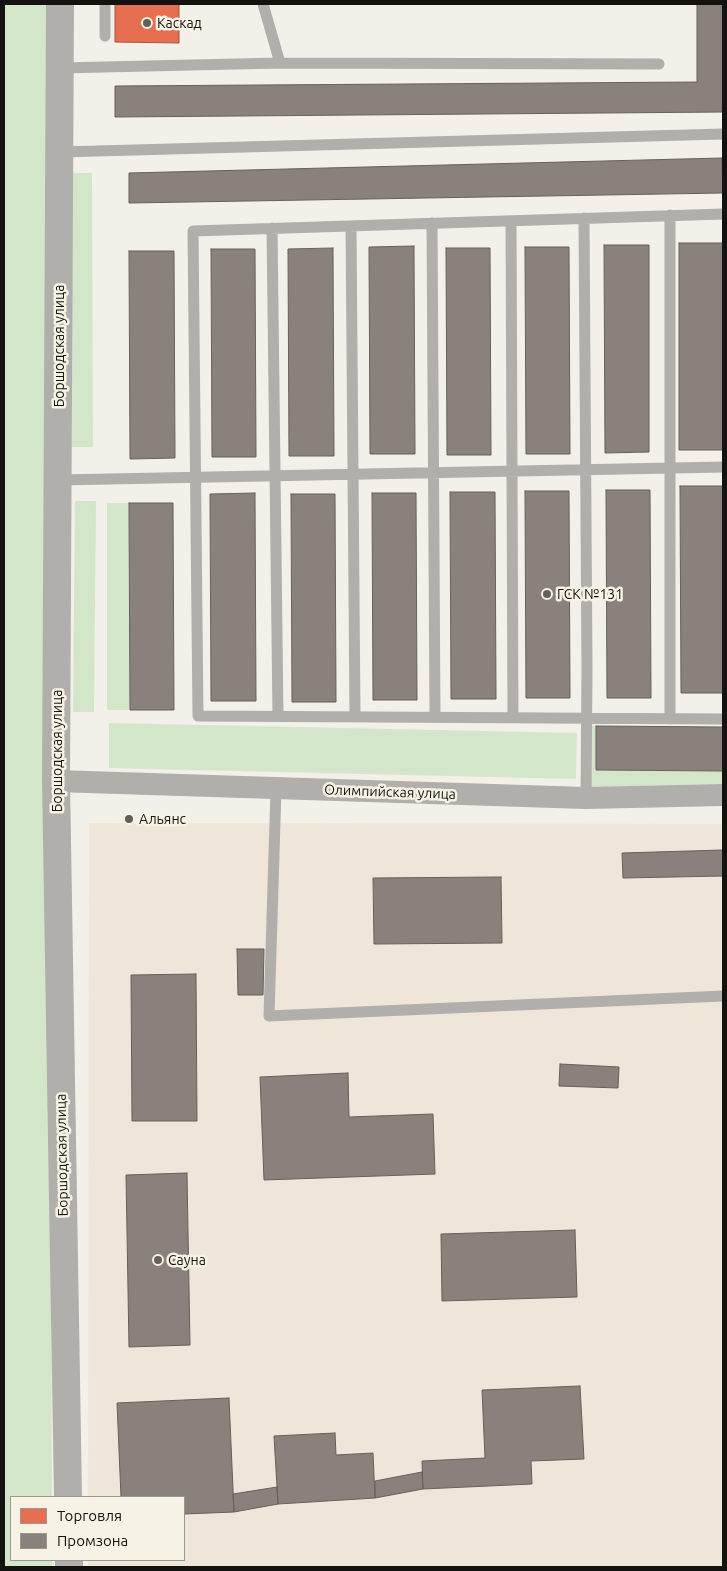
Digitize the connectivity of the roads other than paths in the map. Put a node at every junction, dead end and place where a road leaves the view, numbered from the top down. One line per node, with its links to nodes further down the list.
1 (60, 4): 7 (street, Боршодская улица)
2 (106, 4): 4 (lane)
3 (263, 4): 5 (lane)
4 (105, 36)
5 (280, 63): 6 (lane); 7 (lane)
6 (659, 64)
7 (60, 68): 9 (street, Боршодская улица)
8 (723, 134): 9 (lane)
9 (60, 152): 25 (street, Боршодская улица)
10 (723, 214): 11 (lane)
11 (670, 215): 12 (lane); 18 (lane)
12 (584, 218): 13 (lane); 19 (lane)
13 (511, 221): 14 (lane); 20 (lane)
14 (432, 223): 15 (lane); 21 (lane)
15 (351, 226): 16 (lane); 22 (lane)
16 (272, 228): 23 (lane); 24 (lane)
17 (723, 466): 18 (lane)
18 (670, 468): 19 (lane); 32 (lane)
19 (586, 469): 20 (lane); 31 (lane)
20 (512, 471): 21 (lane); 29 (lane)
21 (433, 472): 22 (lane); 28 (lane)
22 (353, 474): 23 (lane); 27 (lane)
23 (276, 476): 24 (lane); 26 (lane)
24 (195, 477): 25 (lane); 26 (lane)
25 (58, 480): 33 (street, Боршодская улица)
26 (278, 716): 27 (lane)
27 (355, 717): 28 (lane)
28 (435, 717): 29 (lane)
29 (513, 718): 31 (lane)
30 (723, 718): 32 (lane)
31 (587, 719): 32 (lane); 36 (lane)
32 (670, 719)
33 (56, 781): 34 (street, Олимпийская улица); 38 (street, Боршодская улица)
34 (276, 789): 36 (street, Олимпийская улица); 37 (lane)
35 (723, 795): 36 (street, Олимпийская улица)
36 (586, 798)
37 (723, 996)
38 (68, 1496)

